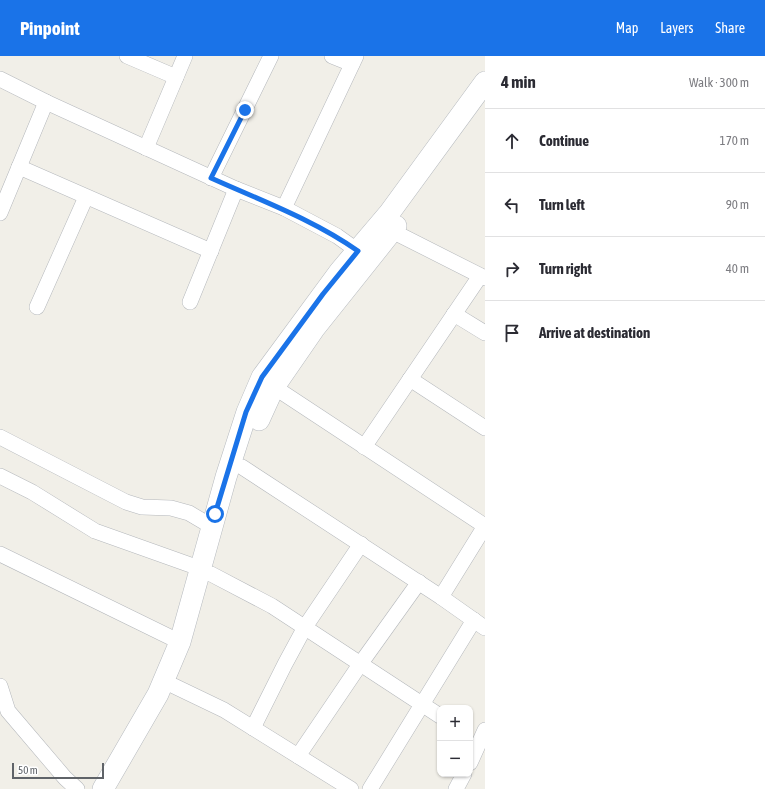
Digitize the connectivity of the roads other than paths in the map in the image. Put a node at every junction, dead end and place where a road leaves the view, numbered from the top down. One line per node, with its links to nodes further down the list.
1 (127, 56): 6 (street)
2 (185, 56): 6 (street)
3 (271, 56): 13 (street)
4 (332, 56): 5 (street)
5 (354, 60): 16 (street)
6 (176, 77): 11 (street)
7 (0, 80): 9 (street)
8 (485, 82): 20 (street)
9 (46, 102): 11 (street); 12 (street)
10 (485, 102): 18 (street)
11 (146, 148): 13 (street)
12 (19, 168): 15 (street); 17 (street)
13 (211, 178): 14 (street)
14 (236, 189): 16 (street); 19 (street)
15 (86, 197): 19 (street); 23 (street)
16 (284, 208): 20 (street)
17 (0, 213)
18 (392, 231): 20 (street); 21 (street)
19 (211, 251): 22 (street)
20 (364, 256): 27 (street); 33 (street)
21 (482, 277): 24 (street)
22 (190, 302)
23 (37, 307)
24 (454, 314): 25 (street); 26 (street)
25 (485, 333)
26 (410, 379): 28 (street); 30 (street)
27 (274, 387): 30 (street); 31 (street)
28 (485, 428)
29 (0, 437): 33 (street)
30 (364, 446): 34 (street)
31 (242, 467): 35 (street); 37 (street)
32 (0, 476): 37 (street)
33 (211, 526): 37 (street)
34 (485, 526): 39 (street)
35 (361, 544): 38 (street); 41 (street)
36 (0, 554): 42 (street)
37 (205, 571): 41 (street); 42 (street); 45 (street)
38 (419, 582): 39 (street); 43 (street)
39 (441, 596): 40 (street)
40 (480, 624): 46 (street)
41 (306, 627): 43 (street); 48 (street)
42 (180, 642): 55 (street)
43 (361, 663): 46 (street); 50 (street)
44 (0, 686): 54 (street)
45 (174, 686): 48 (street); 56 (street)
46 (422, 704): 47 (street); 57 (street)
47 (437, 714)
48 (253, 728): 50 (street)
49 (480, 740): 51 (street)
50 (298, 756): 53 (street)
51 (473, 756)
52 (462, 777): 58 (street)
53 (346, 788)
54 (77, 789)
55 (103, 789)
56 (117, 789)
57 (370, 789)
58 (456, 789)

